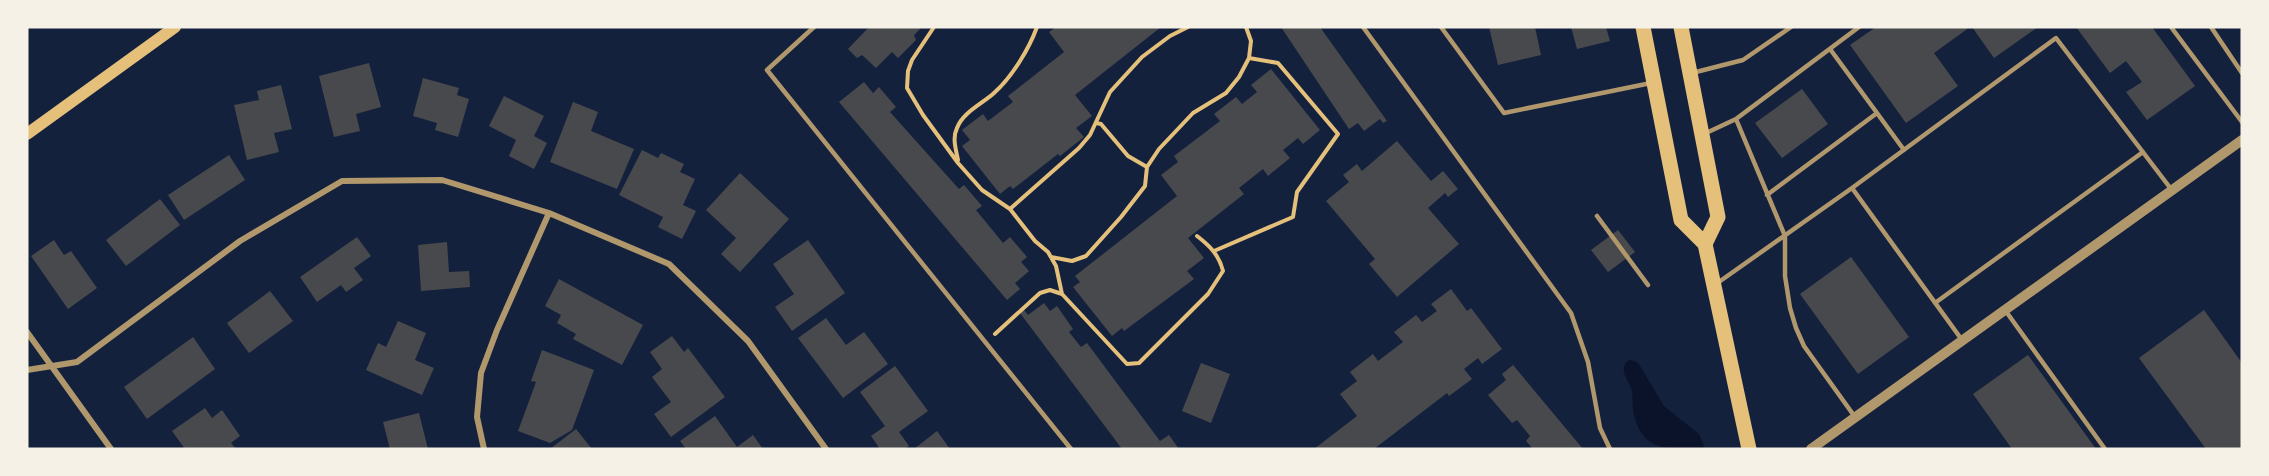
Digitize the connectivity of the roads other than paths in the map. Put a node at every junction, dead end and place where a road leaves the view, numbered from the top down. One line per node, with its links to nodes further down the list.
1 (175, 27): 18 (main road)
2 (814, 27): 42 (lane)
3 (1363, 27): 43 (lane)
4 (1441, 27): 14 (lane)
5 (1643, 27): 14 (main road)
6 (1681, 27): 13 (main road)
7 (1791, 27): 13 (lane)
8 (1859, 27): 11 (lane)
9 (2171, 27): 17 (lane)
10 (2211, 27): 12 (lane)
11 (1830, 49): 15 (lane); 16 (lane)
12 (2242, 73)
13 (1690, 74): 19 (main road)
14 (1654, 82): 29 (main road)
15 (1877, 113): 21 (lane); 25 (lane)
16 (1736, 119): 19 (lane); 25 (lane)
17 (2242, 122)
18 (27, 134)
19 (1702, 134): 29 (main road)
20 (2242, 140): 24 (street)
21 (1904, 150): 22 (lane); 23 (lane)
22 (2143, 152): 24 (lane); 32 (lane)
23 (1852, 188): 28 (lane); 32 (lane)
24 (2172, 191): 33 (street)
25 (1767, 195): 28 (lane)
26 (549, 213): 36 (street); 40 (street); 41 (street)
27 (1597, 216): 30 (lane)
28 (1785, 236): 31 (lane); 38 (lane)
29 (1705, 244): 31 (main road)
30 (1648, 285)
31 (1714, 286): 44 (main road)
32 (1935, 303): 35 (lane)
33 (2004, 310): 35 (street); 46 (lane)
34 (27, 332): 36 (street)
35 (1962, 340): 38 (street)
36 (51, 366): 37 (street); 39 (street)
37 (27, 370)
38 (1855, 418): 45 (street)
39 (111, 449)
40 (484, 449)
41 (826, 449)
42 (1071, 449)
43 (1610, 449)
44 (1749, 449)
45 (1811, 449)
46 (2105, 449)

